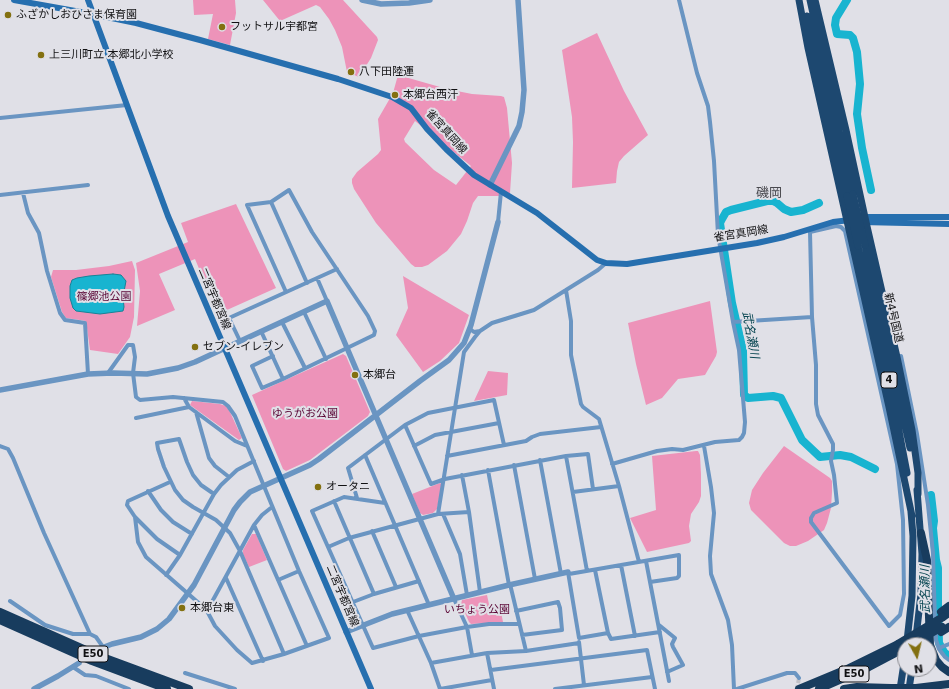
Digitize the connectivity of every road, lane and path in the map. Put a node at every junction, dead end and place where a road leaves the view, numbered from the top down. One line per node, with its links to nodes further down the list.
1 (14, 0): 11 (main road, 雀宮真岡線)
2 (88, 0): 11 (main road, 二宮宇都宮線)
3 (362, 0): 4 (street)
4 (430, 0)
5 (518, 0): 15 (street)
6 (679, 0): 28 (street)
7 (799, 0): 23 (highway)
8 (803, 0): 19 (highway, 新4号国道 / 4)
9 (810, 0): 19 (highway, 新4号国道 / 4)
10 (815, 0): 22 (highway)
11 (92, 14): 12 (main road, 二宮宇都宮線); 15 (main road, 雀宮真岡線)
12 (127, 105): 13 (street); 44 (main road, 二宮宇都宮線)
13 (0, 118)
14 (88, 185): 17 (street)
15 (490, 185): 16 (main road, 雀宮真岡線)
16 (501, 192): 24 (street); 29 (main road, 雀宮真岡線)
17 (23, 193): 18 (street); 51 (street)
18 (0, 194)
19 (850, 195): 27 (highway, 新4号国道 / 4, bridge)
20 (272, 202): 30 (street); 32 (street); 34 (street)
21 (949, 217): 22 (main road, 雀宮真岡線)
22 (865, 219): 23 (main road, 雀宮真岡線); 25 (main road, 雀宮真岡線); 90 (highway)
23 (847, 220): 26 (main road, 雀宮真岡線); 98 (highway)
24 (498, 222): 40 (street)
25 (949, 224)
26 (810, 231): 28 (main road, 雀宮真岡線); 37 (street); 112 (street)
27 (862, 245): 90 (highway, 新4号国道 / 4); 98 (highway, 新4号国道 / 4)
28 (720, 248): 29 (main road, 雀宮真岡線); 39 (street)
29 (606, 263): 33 (street)
30 (337, 269): 31 (street); 45 (street)
31 (317, 278): 32 (street); 35 (street)
32 (307, 282): 34 (street)
33 (566, 290): 42 (street); 63 (street)
34 (286, 292): 43 (street)
35 (327, 301): 36 (street); 45 (street)
36 (304, 312): 38 (street); 48 (street)
37 (812, 317): 39 (street); 112 (street)
38 (282, 322): 41 (street); 49 (street)
39 (733, 322): 70 (street)
40 (470, 329): 42 (street); 59 (street)
41 (261, 331): 43 (street); 46 (street)
42 (480, 331): 57 (street)
43 (240, 341): 44 (street)
44 (224, 348): 52 (street); 81 (main road, 二宮宇都宮線)
45 (348, 348): 48 (street); 59 (street)
46 (273, 356): 53 (street); 53 (street)
47 (901, 356): 166 (street)
48 (326, 359): 49 (street)
49 (305, 368): 53 (street)
50 (108, 373): 51 (street); 52 (street); 52 (street)
51 (88, 374): 54 (street)
52 (134, 374): 55 (street)
53 (283, 378)
54 (0, 390)
55 (184, 398): 56 (street); 68 (street)
56 (189, 407): 58 (street); 60 (street)
57 (456, 407): 61 (street); 62 (street); 64 (street)
58 (196, 412): 68 (street); 80 (street)
59 (376, 416): 65 (street); 81 (street)
60 (136, 418)
61 (499, 423): 64 (street); 66 (street)
62 (406, 425): 65 (street); 69 (street)
63 (601, 427): 66 (street); 76 (street)
64 (451, 431): 69 (street); 72 (street)
65 (386, 440): 71 (street); 100 (street)
66 (504, 445): 72 (street)
67 (0, 446): 151 (street)
68 (247, 446): 75 (street)
69 (414, 446): 82 (street)
70 (704, 446): 76 (street); 206 (street)
71 (366, 455): 91 (street); 93 (street)
72 (447, 456): 82 (street)
73 (566, 456): 74 (street); 86 (street); 88 (street)
74 (540, 460): 77 (street); 120 (street)
75 (254, 461): 80 (street); 84 (street)
76 (612, 464): 85 (street)
77 (514, 465): 78 (street); 123 (street)
78 (488, 470): 79 (street); 127 (street)
79 (462, 475): 82 (street); 95 (street)
80 (229, 477): 89 (street)
81 (280, 478): 84 (street); 148 (main road, 二宮宇都宮線)
82 (445, 479): 97 (street)
83 (170, 482): 87 (street); 89 (street); 96 (street)
84 (264, 485): 94 (street); 103 (street)
85 (619, 486): 86 (street); 114 (street)
86 (593, 489): 88 (street)
87 (148, 491): 99 (street); 106 (street)
88 (573, 492): 118 (street)
89 (214, 494): 96 (street)
90 (918, 494): 105 (highway, 新4号国道 / 4)
91 (357, 498): 92 (street); 93 (street)
92 (334, 501): 107 (street); 108 (street)
93 (385, 503): 102 (street)
94 (272, 507): 101 (street); 117 (street)
95 (469, 512): 97 (street); 129 (street)
96 (204, 514): 103 (street); 106 (street)
97 (440, 514): 100 (street); 132 (street)
98 (912, 516): 113 (highway, 新4号国道 / 4)
99 (135, 518): 110 (street); 121 (street)
100 (419, 519): 102 (street); 133 (street)
101 (254, 525): 109 (street); 124 (street)
102 (394, 525): 104 (street); 125 (street)
103 (225, 528): 109 (street); 130 (street)
104 (372, 531): 107 (street); 128 (street)
105 (921, 533): 157 (highway, 新4号国道 / 4); 182 (highway)
106 (192, 534): 110 (street)
107 (349, 538): 108 (street); 131 (street)
108 (328, 547): 135 (street)
109 (240, 551): 122 (street); 170 (street)
110 (180, 555): 121 (street)
111 (646, 561): 114 (street); 126 (street); 126 (street)
112 (904, 561): 113 (street)
113 (913, 561): 155 (highway, 新4号国道 / 4)
114 (639, 562): 115 (street)
115 (621, 565): 116 (street); 154 (street)
116 (595, 570): 118 (street); 150 (street)
117 (299, 571): 124 (street); 164 (street)
118 (587, 571): 119 (street)
119 (569, 573): 120 (street); 160 (street)
120 (561, 574): 123 (street)
121 (166, 575): 130 (street)
122 (226, 578): 139 (street); 176 (street)
123 (535, 579): 127 (street)
124 (278, 580): 164 (street)
125 (419, 582): 128 (street); 136 (street)
126 (650, 582): 145 (street)
127 (510, 585): 129 (street); 140 (street)
128 (396, 587): 131 (street)
129 (480, 592): 132 (street)
130 (189, 593): 139 (street); 165 (street)
131 (374, 594): 135 (street)
132 (467, 595): 133 (street)
133 (454, 598): 136 (street); 147 (street)
134 (10, 602): 151 (street)
135 (353, 602): 146 (street)
136 (430, 605): 138 (street)
137 (949, 606): 143 (highway)
138 (407, 610): 146 (street); 153 (street)
139 (207, 611): 176 (street)
140 (516, 611): 144 (street); 152 (street)
141 (0, 612): 199 (highway, E50)
142 (0, 620): 198 (highway, E50)
143 (945, 621): 156 (highway); 158 (highway, bridge); 159 (highway)
144 (519, 624): 147 (street); 152 (street)
145 (658, 624): 149 (street); 181 (street)
146 (363, 626): 148 (street); 153 (street)
147 (467, 627): 153 (street); 171 (street)
148 (346, 632): 201 (main road, 二宮宇都宮線)
149 (660, 632): 154 (street); 181 (street)
150 (608, 633): 154 (street); 160 (street)
151 (90, 634): 165 (street)
152 (522, 635): 168 (street)
153 (419, 636): 178 (street)
154 (635, 636)
155 (908, 637)
156 (914, 637)
157 (917, 637)
158 (922, 637)
159 (926, 637)
160 (579, 638): 161 (street)
161 (579, 644): 168 (street); 174 (street)
162 (949, 644): 166 (street)
163 (897, 645): 207 (highway, E50)
164 (307, 646): 170 (street)
165 (101, 648)
166 (939, 648): 175 (street)
167 (897, 649): 173 (highway, E50)
168 (526, 651): 169 (street)
169 (487, 653): 171 (street); 180 (street)
170 (284, 654): 176 (street)
171 (472, 655): 178 (street)
172 (897, 655): 173 (highway)
173 (893, 656): 208 (highway, E50)
174 (581, 659): 180 (street); 184 (street); 191 (street)
175 (949, 660)
176 (263, 661)
177 (79, 663): 179 (street)
178 (431, 663): 202 (street)
179 (73, 667): 196 (street); 197 (street)
180 (491, 670): 188 (street)
181 (667, 672): 189 (street)
182 (949, 672)
183 (185, 673): 200 (street)
184 (652, 677): 191 (street); 205 (street)
185 (902, 677): 210 (highway)
186 (912, 677): 194 (highway)
187 (799, 678): 206 (street)
188 (492, 680): 192 (street); 203 (street)
189 (669, 681)
190 (949, 684): 194 (highway)
191 (584, 685): 204 (street)
192 (466, 687): 202 (street)
193 (891, 688): 194 (highway, bridge); 209 (highway)
194 (912, 688)
195 (949, 688): 211 (highway)
196 (34, 689)
197 (129, 689)
198 (167, 689)
199 (189, 689)
200 (235, 689)
201 (371, 689)
202 (440, 689)
203 (494, 689)
204 (555, 689)
205 (655, 689)
206 (736, 689)
207 (799, 689)
208 (819, 689)
209 (844, 689)
210 (900, 689)
211 (944, 689)

